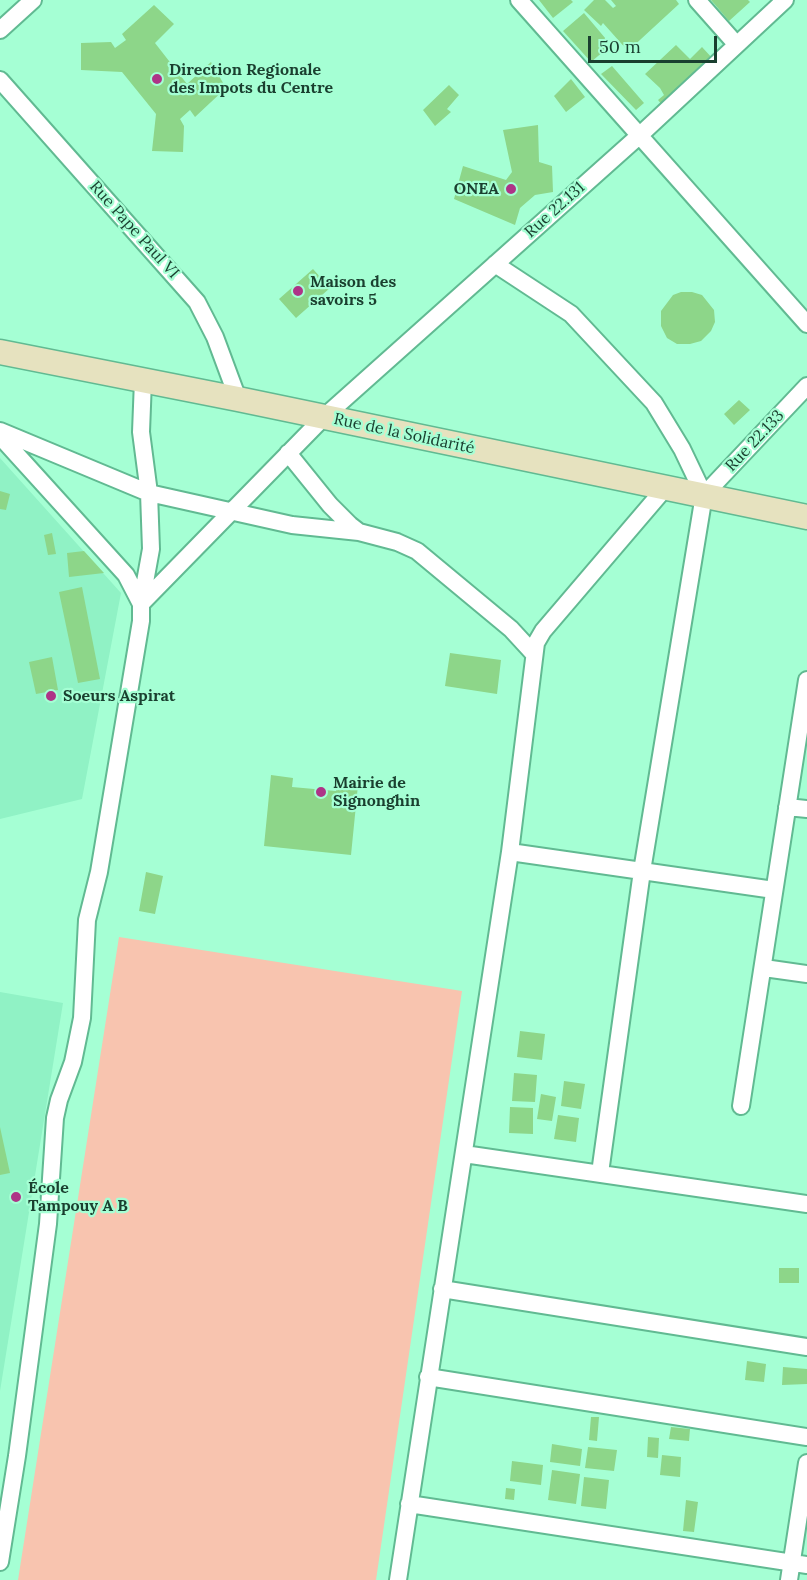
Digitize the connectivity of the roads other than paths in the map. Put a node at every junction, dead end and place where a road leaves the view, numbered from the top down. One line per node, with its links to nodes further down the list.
1 (33, 0): 5 (street)
2 (519, 0): 8 (street)
3 (697, 0): 6 (street)
4 (786, 0): 6 (street, Rue 22.131)
5 (0, 30)
6 (736, 44): 8 (street, Rue 22.131)
7 (0, 80): 14 (street, Rue Pape Paul VI)
8 (640, 135): 9 (street, Rue 22.131); 10 (street)
9 (495, 264): 15 (street, Rue 22.131); 20 (street)
10 (807, 324)
11 (0, 352): 12 (street, Rue de la Solidarité)
12 (143, 380): 14 (street, Rue de la Solidarité); 19 (street)
13 (807, 386): 20 (street, Rue 22.133)
14 (238, 399): 15 (street, Rue de la Solidarité)
15 (323, 418): 17 (street, Rue 22.131); 18 (street, Rue de la Solidarité)
16 (0, 433): 19 (street); 24 (street)
17 (288, 453): 21 (street, Rue 22.131); 23 (street)
18 (666, 488): 20 (street, Rue de la Solidarité); 25 (street)
19 (149, 493): 21 (street); 24 (street)
20 (704, 495): 22 (street, Rue de la Solidarité); 30 (street)
21 (231, 512): 23 (street); 24 (street, Rue 22.131)
22 (807, 517)
23 (359, 532): 25 (street)
24 (141, 604): 42 (street)
25 (534, 654): 29 (street)
26 (807, 680): 27 (street)
27 (788, 807): 28 (street); 31 (street)
28 (807, 809)
29 (510, 852): 30 (street); 35 (street)
30 (642, 871): 31 (street); 36 (street)
31 (774, 890): 32 (street)
32 (764, 968): 33 (street); 34 (street)
33 (807, 974)
34 (741, 1106)
35 (464, 1154): 36 (street); 38 (street)
36 (600, 1173): 37 (street)
37 (807, 1204)
38 (442, 1288): 39 (street); 40 (street)
39 (807, 1347)
40 (428, 1377): 41 (street); 44 (street)
41 (807, 1437)
42 (8, 1455): 45 (street)
43 (807, 1463): 46 (street)
44 (409, 1504): 46 (street); 47 (street)
45 (0, 1562)
46 (799, 1563): 48 (street)
47 (398, 1580)
48 (789, 1580)

